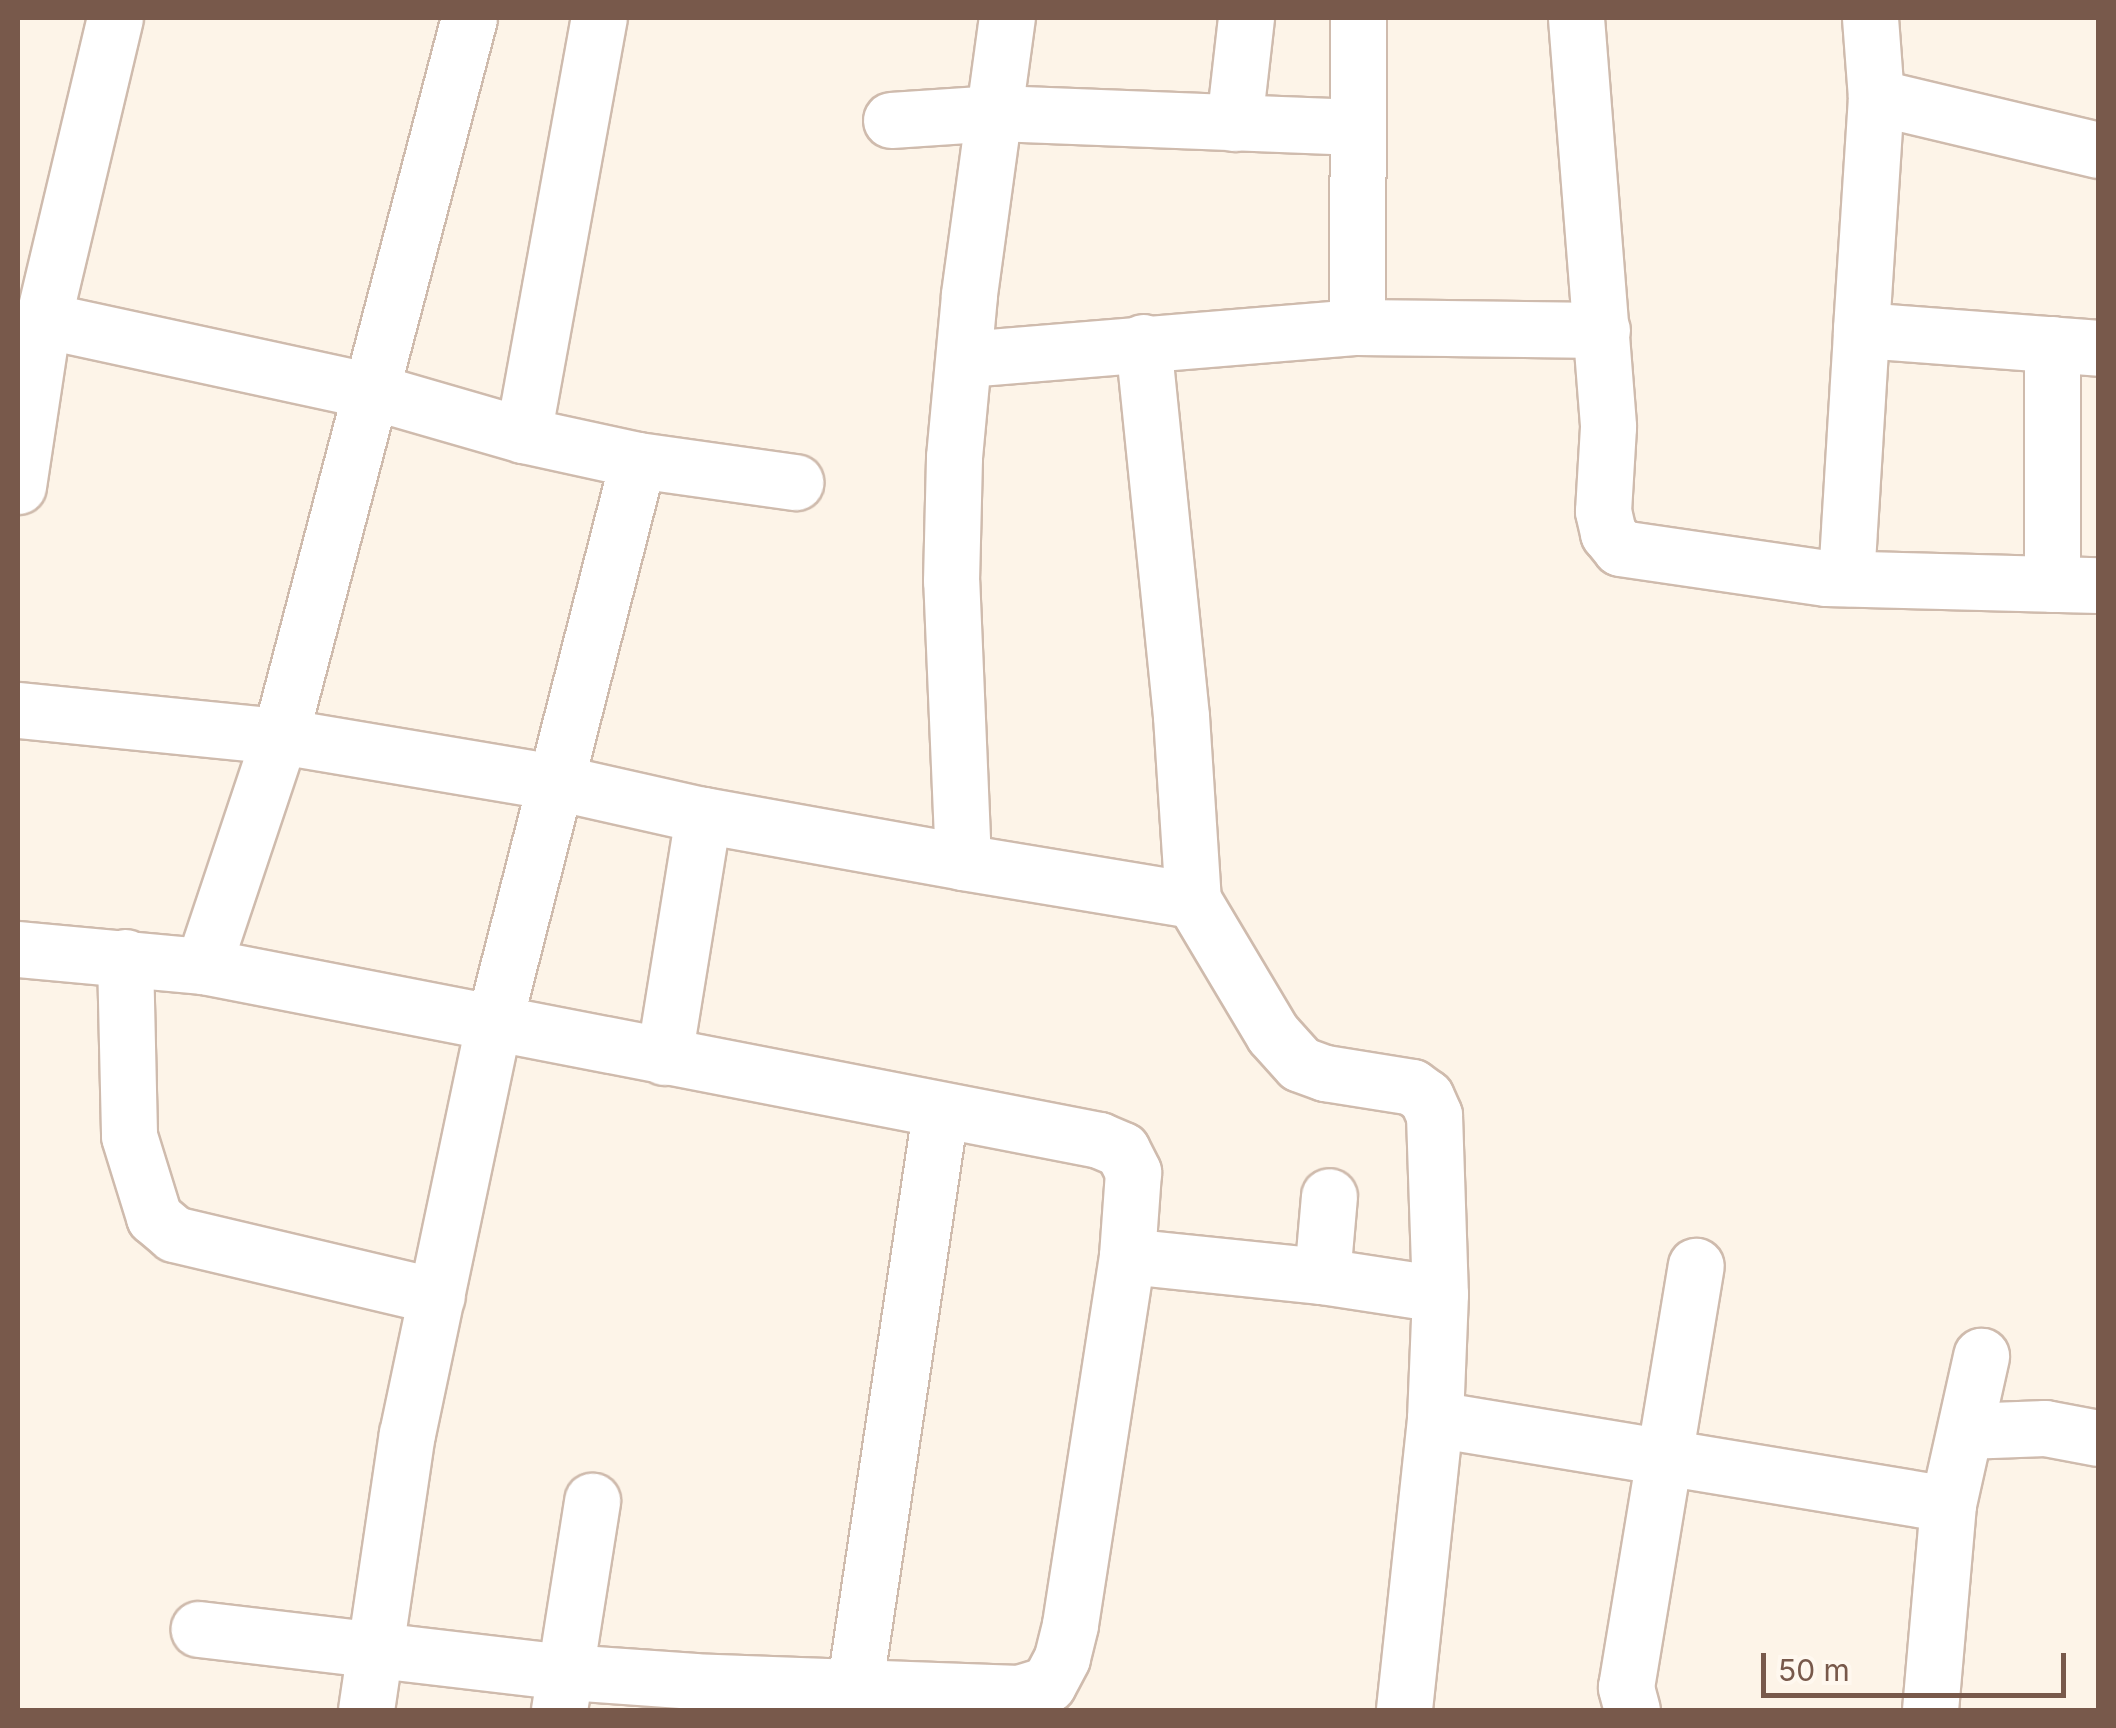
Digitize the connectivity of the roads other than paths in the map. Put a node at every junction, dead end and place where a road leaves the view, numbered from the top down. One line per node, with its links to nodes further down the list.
1 (114, 18): 15 (street)
2 (469, 18): 22 (street)
3 (599, 18): 24 (street)
4 (1007, 18): 10 (street)
5 (1246, 18): 12 (street)
6 (1358, 18): 13 (street)
7 (1576, 18): 17 (street)
8 (1870, 18): 9 (street)
9 (1876, 97): 14 (street); 18 (street)
10 (996, 113): 11 (street); 12 (street); 21 (street)
11 (891, 120)
12 (1234, 123): 13 (street)
13 (1358, 127): 16 (street)
14 (2098, 150)
15 (43, 320): 22 (street); 23 (street)
16 (1357, 327): 17 (street); 19 (street)
17 (1602, 330): 28 (street)
18 (1861, 330): 20 (street); 28 (street)
19 (1142, 342): 21 (street); 35 (street)
20 (2075, 346): 29 (street)
21 (966, 359): 34 (street)
22 (371, 391): 24 (street); 31 (street)
23 (22, 432): 27 (street)
24 (523, 435): 25 (street)
25 (638, 460): 26 (street); 32 (street)
26 (795, 482)
27 (18, 486)
28 (1846, 578): 29 (street)
29 (2076, 585)
30 (18, 710): 31 (street)
31 (280, 736): 32 (street); 38 (street)
32 (556, 782): 33 (street); 39 (street)
33 (703, 815): 34 (street); 40 (street)
34 (963, 862): 35 (street)
35 (1193, 900): 46 (street)
36 (18, 949): 37 (street)
37 (126, 957): 38 (street); 47 (street)
38 (203, 966): 39 (street)
39 (494, 1022): 40 (street); 47 (street)
40 (664, 1057): 41 (street)
41 (940, 1112): 43 (street); 58 (street)
42 (1329, 1196): 45 (street)
43 (1127, 1256): 45 (street); 58 (street)
44 (1696, 1266): 52 (street)
45 (1322, 1276): 46 (street)
46 (1440, 1294): 49 (street)
47 (436, 1296): 56 (street)
48 (1981, 1356): 50 (street)
49 (1435, 1419): 52 (street); 60 (street)
50 (1964, 1431): 51 (street); 54 (street)
51 (2098, 1438)
52 (1661, 1458): 54 (street); 61 (street)
53 (592, 1501): 57 (street)
54 (1948, 1504): 62 (street)
55 (199, 1630): 56 (street)
56 (377, 1647): 57 (street); 59 (street)
57 (562, 1691): 58 (street)
58 (853, 1698)
59 (366, 1710)
60 (1404, 1710)
61 (1632, 1710)
62 (1930, 1710)

